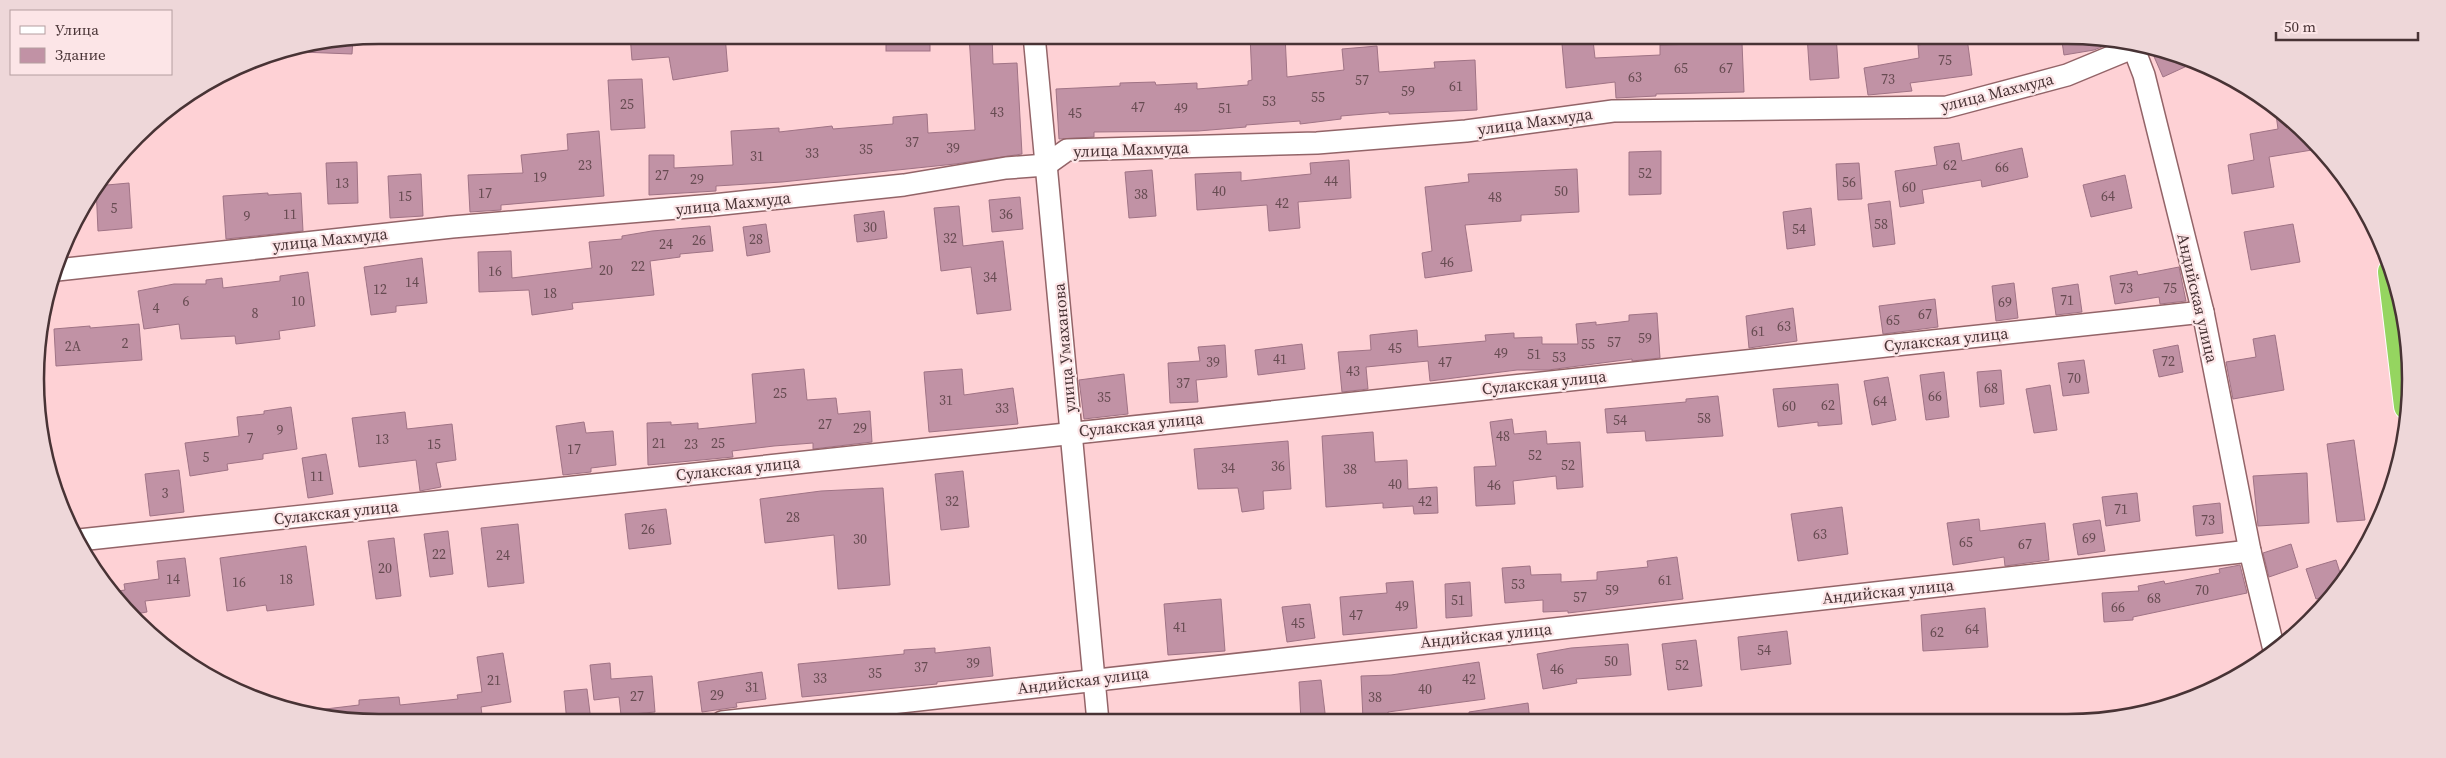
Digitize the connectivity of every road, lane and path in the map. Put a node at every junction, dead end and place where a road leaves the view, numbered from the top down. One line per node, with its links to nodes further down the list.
1 (1035, 44): 4 (street, улица Умаханова)
2 (2129, 50): 4 (street, улица Махмуда)
3 (2139, 52): 6 (street, Андийская улица)
4 (1046, 165): 5 (street, улица Махмуда); 7 (street, улица Умаханова)
5 (63, 269)
6 (2203, 312): 7 (street, Сулакская улица); 9 (street, Андийская улица)
7 (1071, 432): 8 (street, Сулакская улица); 11 (street, улица Умаханова)
8 (85, 539)
9 (2250, 550): 10 (street, Андийская улица); 11 (street, Андийская улица)
10 (2273, 644)
11 (1094, 679): 12 (street, Андийская улица); 13 (street, улица Умаханова)
12 (791, 714)
13 (1097, 714)

